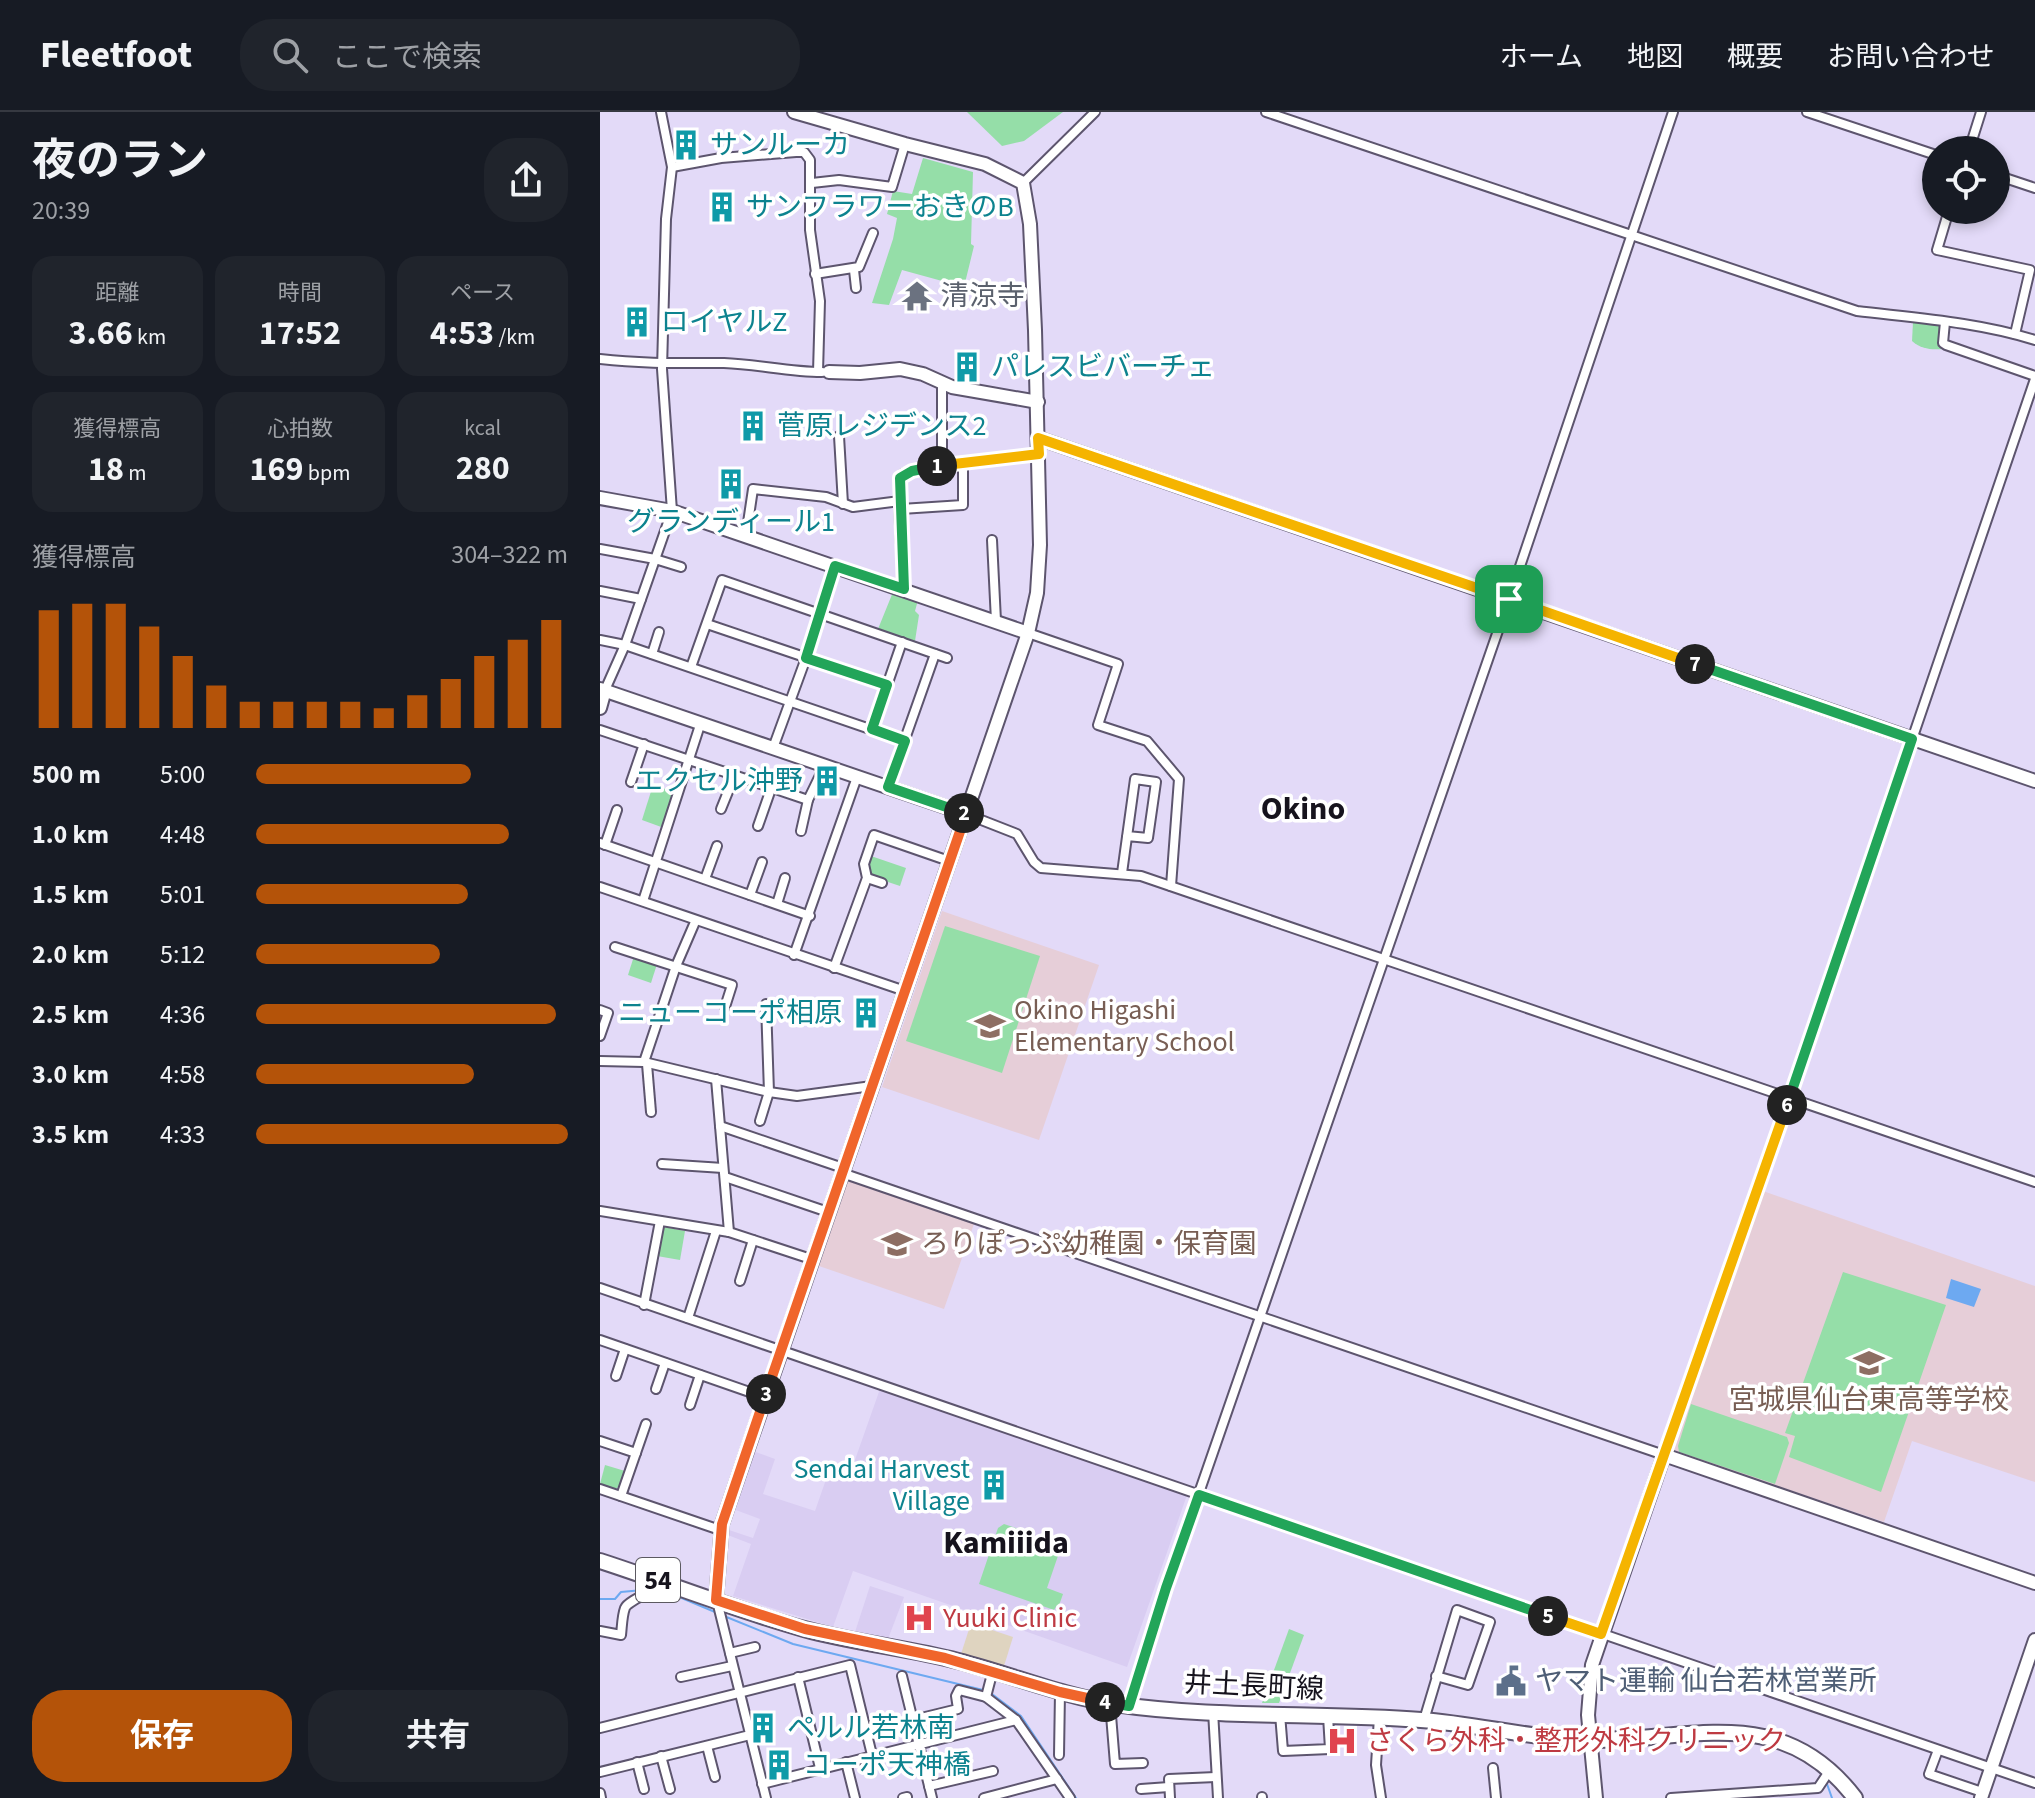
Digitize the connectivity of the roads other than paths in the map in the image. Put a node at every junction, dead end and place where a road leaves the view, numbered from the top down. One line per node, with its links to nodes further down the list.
1 (661, 112): 11 (street)
2 (794, 112): 9 (street)
3 (1095, 112): 14 (street)
4 (1266, 112): 18 (street)
5 (1673, 112): 18 (street)
6 (1807, 112): 10 (street)
7 (1981, 112): 8 (street)
8 (1973, 136)
9 (905, 144): 13 (street); 14 (street)
10 (1922, 150)
11 (672, 167): 13 (street); 26 (street)
12 (2010, 180): 15 (street)
13 (812, 183): 20 (street)
14 (1023, 183): 30 (street)
15 (2035, 188)
16 (1945, 224): 23 (street)
17 (873, 233): 19 (street)
18 (1630, 233): 22 (street); 49 (street)
19 (854, 270): 20 (street); 21 (street)
20 (815, 274): 27 (street)
21 (856, 288)
22 (1945, 322): 23 (street); 28 (street)
23 (2016, 329): 24 (street)
24 (2035, 340)
25 (600, 359): 26 (street)
26 (662, 365): 27 (street); 39 (street)
27 (823, 372): 29 (street)
28 (2035, 378): 70 (street)
29 (942, 382): 30 (street); 35 (street)
30 (1038, 402): 32 (street)
31 (839, 436): 37 (street)
32 (1038, 438): 33 (street); 49 (street)
33 (1039, 454): 34 (street); 54 (street)
34 (963, 464): 35 (street); 38 (street)
35 (942, 465): 38 (street)
36 (600, 498): 39 (street)
37 (843, 504): 38 (street); 40 (street)
38 (900, 505): 46 (street)
39 (672, 511): 40 (street); 43 (street)
40 (746, 536): 44 (street)
41 (992, 540): 51 (street)
42 (600, 549): 43 (street)
43 (655, 559): 45 (street); 48 (street)
44 (835, 566): 46 (street); 50 (street)
45 (681, 567)
46 (904, 589): 51 (street)
47 (600, 591): 48 (street)
48 (641, 599): 57 (street)
49 (1509, 599): 70 (street); 108 (street)
50 (818, 614): 52 (street); 56 (street); 60 (street)
51 (996, 621): 54 (street)
52 (707, 624): 60 (street); 62 (street)
53 (659, 632): 58 (street)
54 (1028, 633): 85 (street); 99 (street)
55 (600, 640): 57 (street)
56 (902, 642): 59 (street); 63 (street)
57 (625, 645): 58 (street); 64 (street)
58 (652, 654): 62 (street)
59 (935, 654): 61 (street); 71 (street)
60 (806, 658): 63 (street); 65 (street)
61 (947, 658)
62 (691, 667): 65 (street)
63 (887, 685): 68 (street)
64 (602, 690): 66 (street); 67 (street)
65 (789, 701): 68 (street); 73 (street)
66 (600, 708)
67 (701, 722): 73 (street); 74 (street)
68 (872, 729): 71 (street)
69 (600, 730): 72 (street)
70 (1912, 739): 78 (street); 121 (street)
71 (905, 741): 80 (street)
72 (644, 744): 74 (street); 79 (street)
73 (773, 748): 75 (street)
74 (689, 760): 76 (street); 92 (street)
75 (825, 765): 77 (street); 82 (street)
76 (734, 777): 81 (street); 83 (street)
77 (857, 777): 80 (street); 104 (street)
78 (2035, 781)
79 (631, 782)
80 (888, 787): 85 (street)
81 (771, 789): 82 (street); 86 (street)
82 (808, 800): 87 (street)
83 (721, 809)
84 (617, 810): 89 (street)
85 (966, 814): 91 (street); 94 (street)
86 (758, 826)
87 (801, 831)
88 (1127, 836): 88 (street); 94 (street)
89 (602, 844): 92 (street)
90 (717, 846): 97 (street)
91 (949, 861): 96 (street); 111 (street)
92 (656, 862): 97 (street); 102 (street)
93 (762, 862): 101 (street)
94 (1122, 873): 99 (street)
95 (785, 878): 103 (street)
96 (867, 878): 98 (street); 110 (street)
97 (705, 879): 101 (street)
98 (882, 883)
99 (1171, 886): 108 (street)
100 (600, 887): 102 (street)
101 (750, 895): 103 (street)
102 (643, 901): 105 (street)
103 (777, 904): 104 (street)
104 (810, 916): 107 (street)
105 (695, 922): 107 (street); 109 (street)
106 (615, 947): 109 (street)
107 (794, 955): 110 (street)
108 (1385, 957): 121 (street); 139 (street)
109 (676, 966): 113 (street); 117 (street)
110 (834, 968): 111 (street)
111 (905, 991): 119 (street)
112 (766, 1004): 120 (street)
113 (725, 1007)
114 (600, 1010): 115 (street)
115 (600, 1036)
116 (600, 1061): 117 (street)
117 (646, 1063): 118 (street); 122 (street)
118 (716, 1079): 120 (street); 124 (street)
119 (872, 1086): 120 (street); 126 (street)
120 (769, 1092): 123 (street)
121 (1790, 1097): 128 (street); 153 (street)
122 (651, 1112)
123 (760, 1121)
124 (720, 1126): 126 (street); 127 (street)
125 (662, 1164): 127 (street)
126 (843, 1170): 130 (street); 139 (street)
127 (724, 1173): 130 (street); 133 (street)
128 (2035, 1182)
129 (600, 1211): 131 (street)
130 (828, 1212): 135 (street)
131 (660, 1221): 132 (street); 138 (street)
132 (716, 1231): 133 (street); 140 (street)
133 (729, 1232): 134 (street)
134 (753, 1240): 135 (street); 136 (street)
135 (811, 1259): 143 (street)
136 (740, 1281)
137 (600, 1288): 138 (street)
138 (644, 1305): 140 (street)
139 (1261, 1315): 153 (street); 155 (street)
140 (688, 1318): 143 (street)
141 (600, 1340): 142 (street)
142 (625, 1349): 144 (street); 146 (street)
143 (780, 1351): 148 (street); 155 (street)
144 (665, 1363): 145 (street); 147 (street)
145 (700, 1375): 148 (street); 149 (street)
146 (616, 1376)
147 (656, 1389)
148 (764, 1397): 157 (street)
149 (690, 1405)
150 (646, 1424): 152 (street)
151 (600, 1441): 152 (street)
152 (636, 1453): 156 (street)
153 (1664, 1455): 159 (street); 163 (street)
154 (600, 1489): 156 (street)
155 (1199, 1495): 163 (street); 177 (street)
156 (621, 1496): 157 (street)
157 (720, 1530): 161 (street)
158 (600, 1561): 160 (main road, 井土長町線 / 54)
159 (2035, 1583)
160 (660, 1586): 161 (main road, 井土長町線 / 54); 162 (street)
161 (719, 1611): 166 (street); 168 (main road, 井土長町線 / 54)
162 (600, 1631)
163 (1601, 1634): 187 (street); 190 (street)
164 (2035, 1640): 199 (street)
165 (755, 1647): 166 (street)
166 (730, 1653): 167 (street)
167 (732, 1666): 171 (street); 173 (street)
168 (993, 1670): 174 (main road, 井土長町線 / 54); 175 (street)
169 (902, 1676): 182 (street)
170 (1436, 1676): 170 (street); 184 (street)
171 (681, 1677)
172 (798, 1677): 173 (street); 191 (street); 197 (street)
173 (739, 1692): 185 (street); 186 (street)
174 (1060, 1692): 176 (main road, 井土長町線 / 54); 192 (street)
175 (987, 1693): 182 (street); 183 (street)
176 (1110, 1703): 177 (main road, 井土長町線 / 54); 196 (street)
177 (1129, 1706): 178 (main road, 井土長町線 / 54)
178 (1213, 1711): 179 (main road, 井土長町線 / 54); 204 (street)
179 (1280, 1714): 180 (main road, 井土長町線 / 54); 180 (street)
180 (1328, 1716): 181 (main road, 井土長町線 / 54)
181 (1379, 1717): 184 (main road, 井土長町線 / 54); 222 (street)
182 (913, 1720): 188 (street)
183 (1016, 1720): 188 (street); 205 (street)
184 (1424, 1720): 187 (main road, 井土長町線 / 54)
185 (600, 1728)
186 (750, 1735): 189 (street); 207 (street)
187 (1591, 1740): 200 (main road, 井土長町線 / 54); 224 (street)
188 (919, 1744): 191 (street); 208 (street)
189 (707, 1746): 193 (street); 203 (street)
190 (1938, 1750): 199 (street); 213 (street)
191 (872, 1755): 195 (street)
192 (1059, 1755)
193 (661, 1756): 194 (street); 211 (street)
194 (637, 1762): 202 (street); 210 (street)
195 (846, 1762): 197 (street); 216 (street)
196 (1143, 1763)
197 (820, 1768): 207 (street)
198 (1493, 1768): 223 (street)
199 (1991, 1768): 206 (street); 213 (street)
200 (1830, 1770): 214 (street); 226 (main road, 井土長町線 / 54)
201 (993, 1771): 208 (street)
202 (600, 1772)
203 (715, 1777)
204 (1216, 1777): 209 (street); 221 (street)
205 (1057, 1779): 218 (street); 219 (street)
206 (2035, 1783)
207 (762, 1784): 215 (street)
208 (929, 1786): 217 (street)
209 (1169, 1787): 212 (street); 220 (street)
210 (644, 1789)
211 (670, 1789)
212 (1141, 1789)
213 (1982, 1795)
214 (1715, 1796): 225 (street)
215 (766, 1798)
216 (855, 1798)
217 (932, 1798)
218 (984, 1798)
219 (1070, 1798)
220 (1170, 1798)
221 (1218, 1798)
222 (1381, 1798)
223 (1496, 1798)
224 (1596, 1798)
225 (1671, 1798)
226 (1855, 1798)

